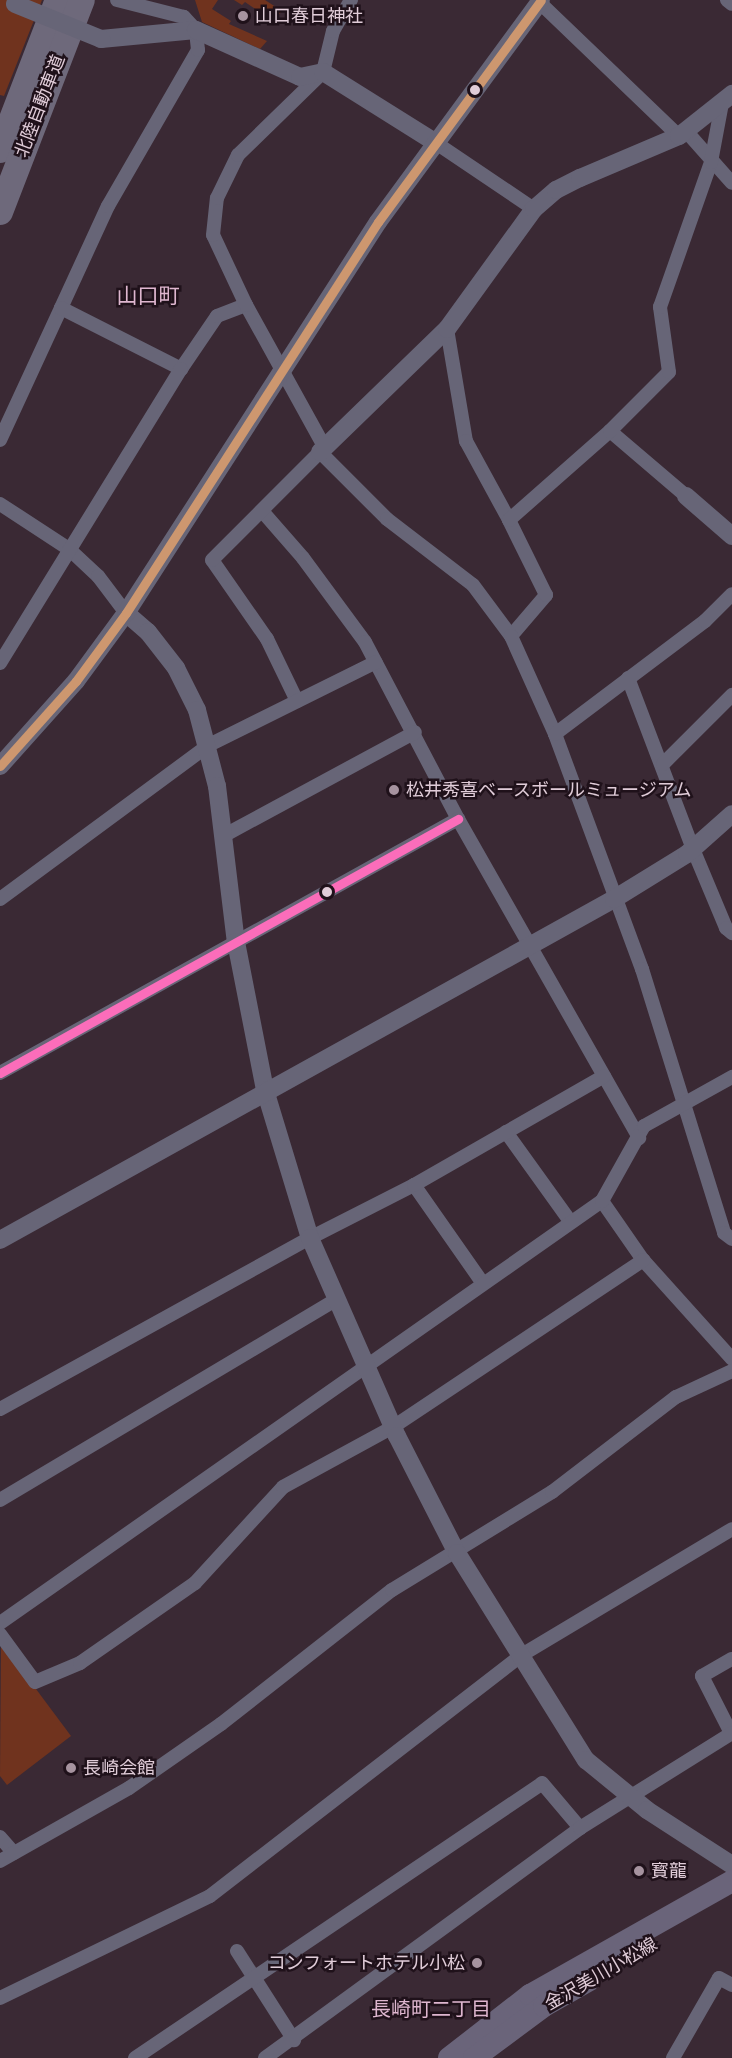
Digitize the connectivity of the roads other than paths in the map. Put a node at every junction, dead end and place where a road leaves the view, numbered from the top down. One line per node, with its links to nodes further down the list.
1 (58, 0): 14 (highway, 北陸自動車道)
2 (82, 0): 18 (highway, 北陸自動車道)
3 (117, 0): 9 (street)
4 (351, 0): 10 (street)
5 (727, 0): 8 (street)
6 (539, 1): 12 (street); 13 (street)
7 (11, 2): 9 (street, bridge)
8 (732, 4)
9 (196, 30): 10 (street); 20 (street)
10 (323, 72): 13 (street); 19 (street)
11 (727, 99): 12 (street); 15 (street)
12 (683, 133): 15 (street); 17 (street)
13 (436, 143): 17 (street); 23 (street)
14 (0, 150)
15 (711, 162): 16 (street); 24 (street)
16 (732, 183)
17 (534, 209): 21 (street)
18 (0, 212)
19 (246, 305): 22 (street); 23 (street)
20 (61, 308): 22 (street); 25 (street)
21 (447, 329): 26 (street); 30 (street)
22 (181, 369): 32 (street)
23 (282, 371): 26 (street); 34 (street)
24 (610, 431): 27 (street); 30 (street)
25 (0, 440)
26 (322, 450): 29 (street); 35 (street)
27 (686, 496): 31 (street)
28 (0, 504): 32 (street)
29 (261, 512): 36 (street); 40 (street)
30 (509, 520): 35 (street)
31 (732, 536)
32 (69, 549): 34 (street); 37 (street)
33 (732, 594): 38 (street)
34 (126, 613): 43 (street); 45 (street)
35 (511, 636): 42 (street)
36 (376, 662): 40 (street); 41 (street)
37 (0, 663)
38 (628, 678): 42 (street); 44 (street)
39 (732, 695): 44 (street)
40 (297, 701): 43 (street)
41 (415, 732): 47 (street); 48 (street)
42 (555, 735): 51 (street)
43 (209, 745): 48 (street); 50 (street)
44 (663, 764): 49 (street)
45 (0, 766)
46 (732, 814): 49 (street)
47 (458, 819): 53 (street); 54 (street)
48 (223, 836): 53 (street)
49 (693, 849): 51 (street); 52 (street)
50 (0, 899)
51 (614, 899): 54 (street); 59 (street)
52 (732, 933)
53 (236, 942): 55 (street); 58 (street)
54 (530, 944): 56 (street); 58 (street)
55 (0, 1073)
56 (604, 1076): 60 (street); 61 (street)
57 (732, 1077): 59 (street)
58 (265, 1090): 65 (street); 67 (street)
59 (682, 1106): 61 (street); 66 (street)
60 (506, 1132): 62 (street); 64 (street)
61 (639, 1138): 63 (street)
62 (414, 1185): 65 (street); 69 (street)
63 (602, 1201): 64 (street); 68 (street)
64 (570, 1221): 69 (street)
65 (310, 1238): 70 (street); 74 (street)
66 (732, 1239)
67 (0, 1240)
68 (643, 1260): 71 (street); 75 (street)
69 (482, 1282): 72 (street)
70 (336, 1300): 72 (street); 76 (street)
71 (732, 1359)
72 (365, 1365): 75 (street); 79 (street)
73 (732, 1371): 78 (street)
74 (0, 1409)
75 (393, 1427): 78 (street); 80 (street)
76 (0, 1500)
77 (732, 1529): 81 (street)
78 (457, 1553): 81 (street); 87 (street)
79 (0, 1623)
80 (0, 1634)
81 (519, 1656): 84 (street); 95 (street)
82 (732, 1659): 83 (street)
83 (732, 1733): 84 (street)
84 (629, 1796): 85 (street); 89 (street)
85 (580, 1828): 93 (street); 96 (street)
86 (0, 1837): 87 (street)
87 (14, 1853): 88 (street)
88 (0, 1861)
89 (732, 1865)
90 (732, 1881): 99 (main road)
91 (732, 1898): 100 (main road, 金沢美川小松線)
92 (237, 1951): 93 (street)
93 (255, 1979): 96 (street); 97 (street)
94 (732, 1985): 101 (street)
95 (0, 1998)
96 (294, 2040): 98 (street)
97 (135, 2058)
98 (265, 2058)
99 (449, 2058)
100 (474, 2058)
101 (673, 2058)

